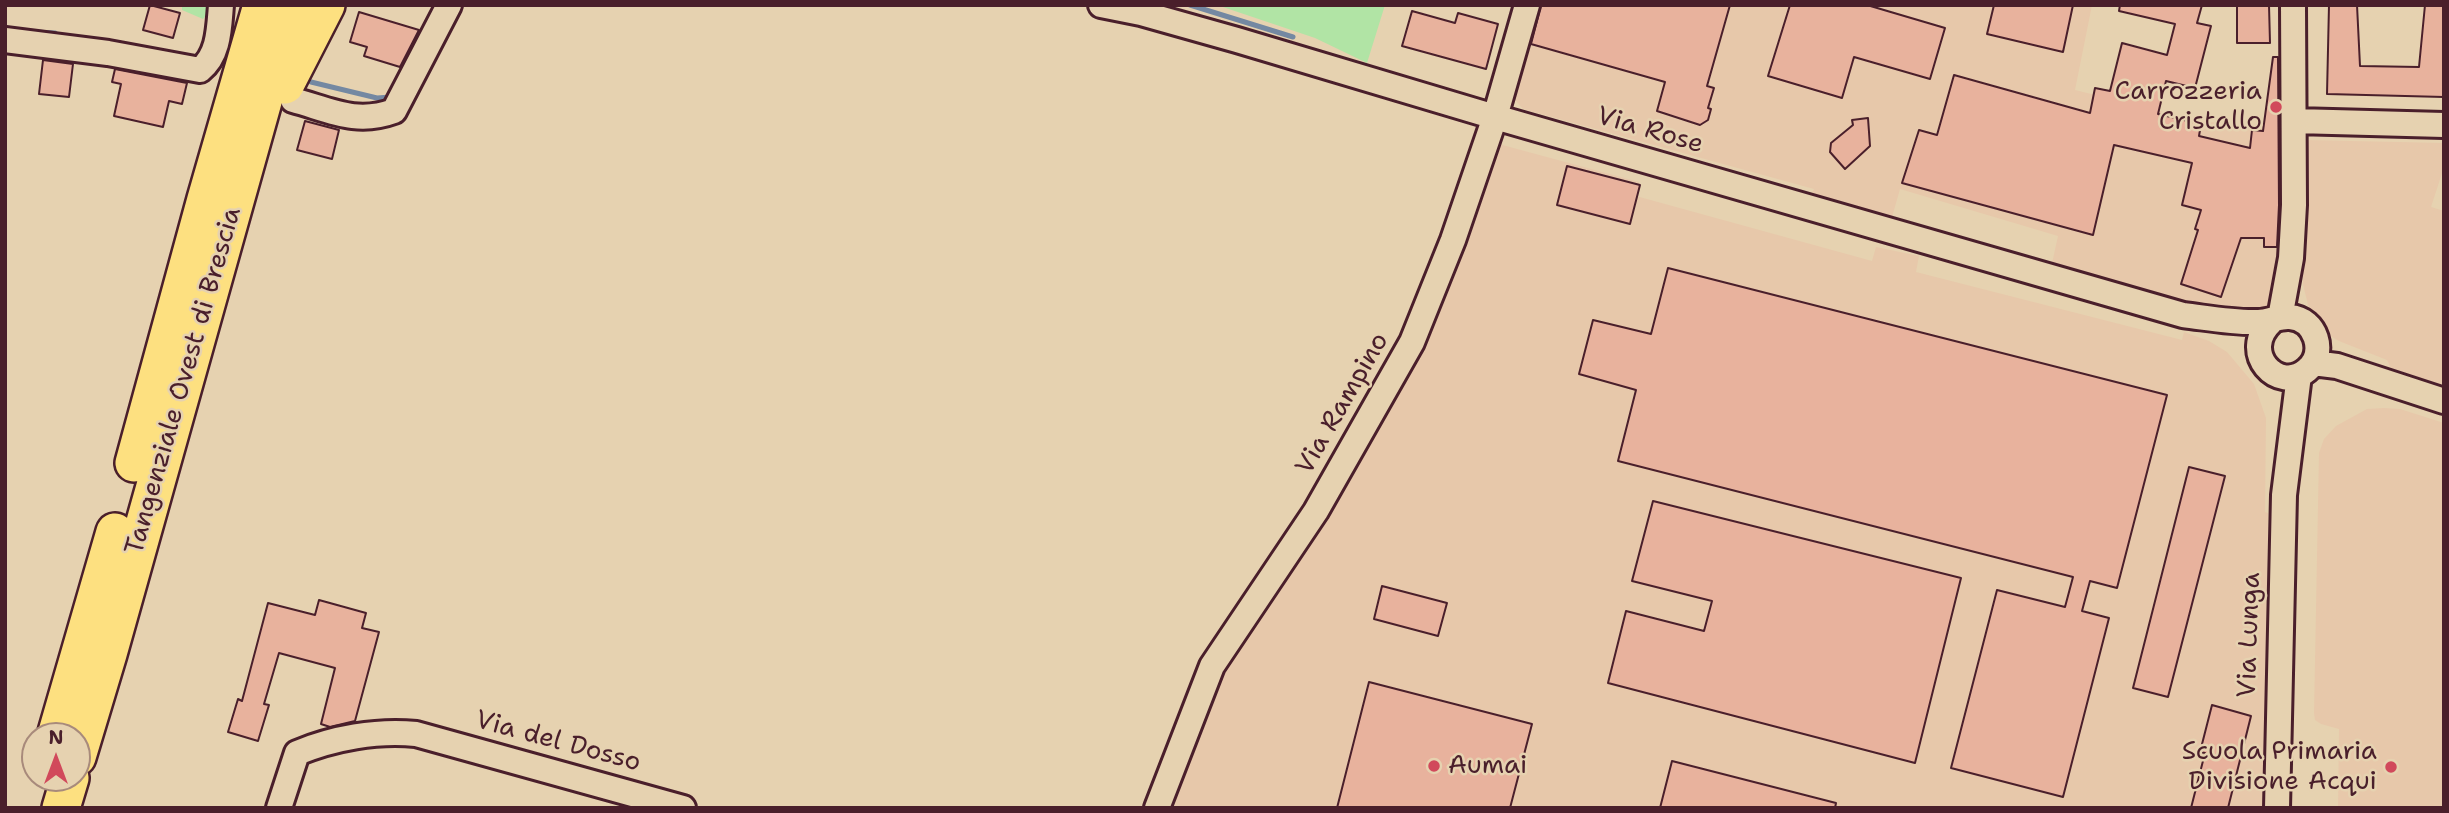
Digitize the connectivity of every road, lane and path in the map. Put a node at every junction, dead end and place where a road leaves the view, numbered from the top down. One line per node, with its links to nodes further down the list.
1 (221, 5): 10 (street)
2 (241, 5): 15 (highway)
3 (262, 5): 15 (highway, Tangenziale Ovest di Brescia)
4 (290, 5): 15 (highway, Tangenziale Ovest di Brescia)
5 (326, 5): 15 (highway)
6 (449, 5): 11 (street)
7 (1101, 5): 12 (street, Via Rose)
8 (1527, 5): 12 (street, Via Rampino)
9 (2292, 5): 13 (street)
10 (5, 40)
11 (293, 100)
12 (1495, 117): 17 (street, Via Rose); 28 (street, Via Rampino)
13 (2295, 121): 14 (street); 16 (street)
14 (2444, 125)
15 (220, 200): 24 (highway, Tangenziale Ovest di Brescia); 25 (highway, Tangenziale Ovest di Brescia)
16 (2291, 258): 18 (street); 19 (street)
17 (2183, 315): 18 (street, Via Rose); 20 (street, Via Rose)
18 (2276, 320): 19 (street); 20 (street)
19 (2312, 330): 21 (street); 22 (street)
20 (2261, 361): 21 (street); 23 (street, Via Lunga)
21 (2306, 369): 22 (street); 23 (street, Via Lunga)
22 (2434, 397)
23 (2286, 464): 29 (street, Via Lunga)
24 (60, 722)
25 (88, 722)
26 (279, 808): 27 (street, Via del Dosso)
27 (683, 808)
28 (1157, 808)
29 (2277, 808)

